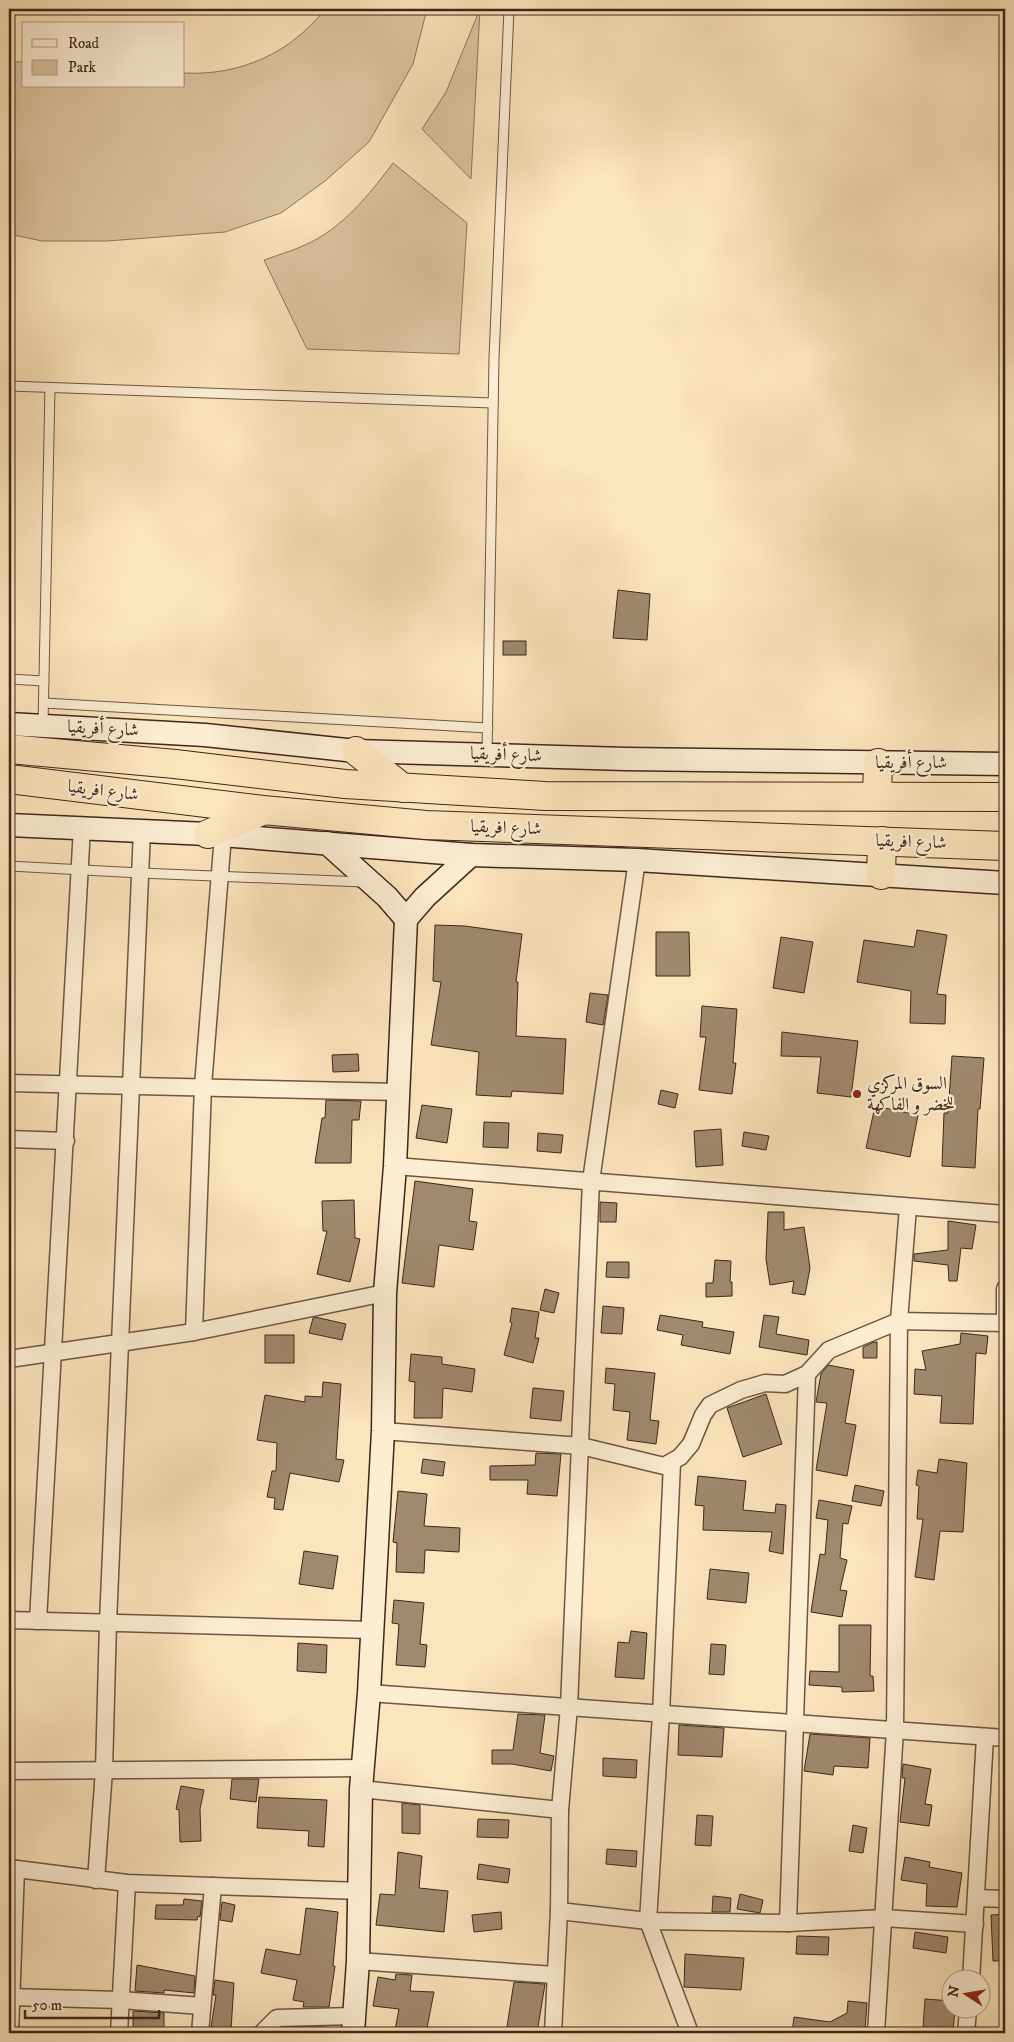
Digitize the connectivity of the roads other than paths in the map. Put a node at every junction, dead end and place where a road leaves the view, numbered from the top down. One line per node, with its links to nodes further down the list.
1 (509, 9): 4 (lane)
2 (9, 386): 3 (lane)
3 (50, 388): 4 (lane); 6 (lane)
4 (493, 403): 10 (lane)
5 (9, 679): 6 (lane)
6 (44, 681): 7 (lane)
7 (44, 703): 9 (lane); 10 (lane)
8 (9, 724): 9 (street, شارع أفريقيا)
9 (43, 726): 12 (street, شارع أفريقيا)
10 (488, 728): 13 (lane)
11 (9, 749): 17 (highway, شارع افريقيا)
12 (356, 751): 13 (street, شارع أفريقيا); 17 (highway)
13 (487, 754): 14 (street, شارع أفريقيا)
14 (878, 763): 15 (street, شارع أفريقيا); 18 (highway)
15 (1005, 764)
16 (9, 779): 20 (highway, شارع افريقيا)
17 (403, 788): 18 (highway, شارع افريقيا)
18 (877, 795): 19 (highway, شارع افريقيا)
19 (1005, 797)
20 (263, 810): 24 (highway); 25 (highway, شارع افريقيا)
21 (9, 825): 22 (street, شارع افريقيا)
22 (82, 827): 23 (street, شارع افريقيا); 31 (street)
23 (142, 830): 24 (street, شارع افريقيا); 32 (street)
24 (216, 834): 26 (street, شارع افريقيا); 34 (street)
25 (882, 841): 27 (highway, شارع افريقيا); 33 (highway)
26 (327, 843): 28 (street, شارع افريقيا); 35 (street)
27 (1005, 846)
28 (471, 855): 29 (street, شارع افريقيا); 37 (street)
29 (637, 860): 33 (street, شارع افريقيا); 46 (street)
30 (9, 866): 31 (lane)
31 (80, 870): 32 (lane); 39 (street)
32 (140, 873): 34 (lane); 40 (street)
33 (881, 875): 36 (street, شارع افريقيا)
34 (220, 876): 35 (lane); 41 (street)
35 (370, 882): 37 (street)
36 (1005, 883)
37 (406, 919): 42 (street)
38 (9, 1083): 39 (street)
39 (69, 1084): 40 (street); 44 (street)
40 (132, 1086): 41 (street); 54 (street)
41 (203, 1086): 42 (street); 53 (street)
42 (398, 1092): 45 (street)
43 (9, 1139): 44 (street)
44 (66, 1141): 55 (street)
45 (394, 1166): 46 (street); 50 (street)
46 (590, 1182): 47 (street); 59 (street)
47 (908, 1207): 48 (street); 51 (street)
48 (1005, 1214)
49 (1005, 1289): 52 (street)
50 (385, 1293): 53 (street); 58 (street)
51 (899, 1321): 52 (street); 57 (street); 69 (street)
52 (1005, 1323)
53 (194, 1332): 54 (street)
54 (121, 1344): 55 (street); 63 (street)
55 (54, 1353): 56 (street); 62 (street)
56 (9, 1359)
57 (808, 1374): 60 (street); 68 (street)
58 (382, 1430): 59 (street); 64 (street)
59 (581, 1446): 60 (street); 66 (street)
60 (672, 1463): 67 (street)
61 (9, 1620): 62 (street)
62 (38, 1621): 63 (street)
63 (108, 1623): 64 (street); 72 (street)
64 (372, 1630): 65 (street)
65 (369, 1693): 66 (street); 74 (street)
66 (569, 1707): 67 (street); 75 (street)
67 (661, 1714): 68 (street); 85 (street)
68 (794, 1723): 69 (street); 86 (street)
69 (895, 1730): 70 (street); 84 (street)
70 (985, 1737): 71 (street); 81 (street)
71 (1005, 1738)
72 (104, 1770): 73 (street); 74 (street); 77 (street)
73 (9, 1771)
74 (362, 1778): 75 (street); 80 (street)
75 (560, 1810): 83 (street)
76 (13, 1868): 77 (street); 91 (street)
77 (96, 1880): 78 (street)
78 (127, 1884): 79 (street); 92 (street)
79 (213, 1886): 80 (street); 93 (street)
80 (360, 1891): 88 (street)
81 (976, 1898): 82 (street); 87 (street)
82 (1005, 1900)
83 (559, 1911): 85 (street); 90 (street)
84 (884, 1918): 86 (street); 87 (street); 102 (street)
85 (648, 1921): 86 (street); 101 (street)
86 (788, 1923)
87 (975, 1924): 89 (street)
88 (358, 1961): 90 (street); 95 (street)
89 (972, 1970)
90 (555, 1975): 100 (street)
91 (10, 1998): 92 (street); 96 (street)
92 (120, 2000): 93 (street); 97 (street)
93 (202, 2006): 98 (street)
94 (967, 2020): 103 (street)
95 (353, 2024): 99 (street)
96 (10, 2033)
97 (119, 2033)
98 (200, 2033)
99 (262, 2033)
100 (553, 2033)
101 (690, 2033)
102 (876, 2033)
103 (966, 2033)

